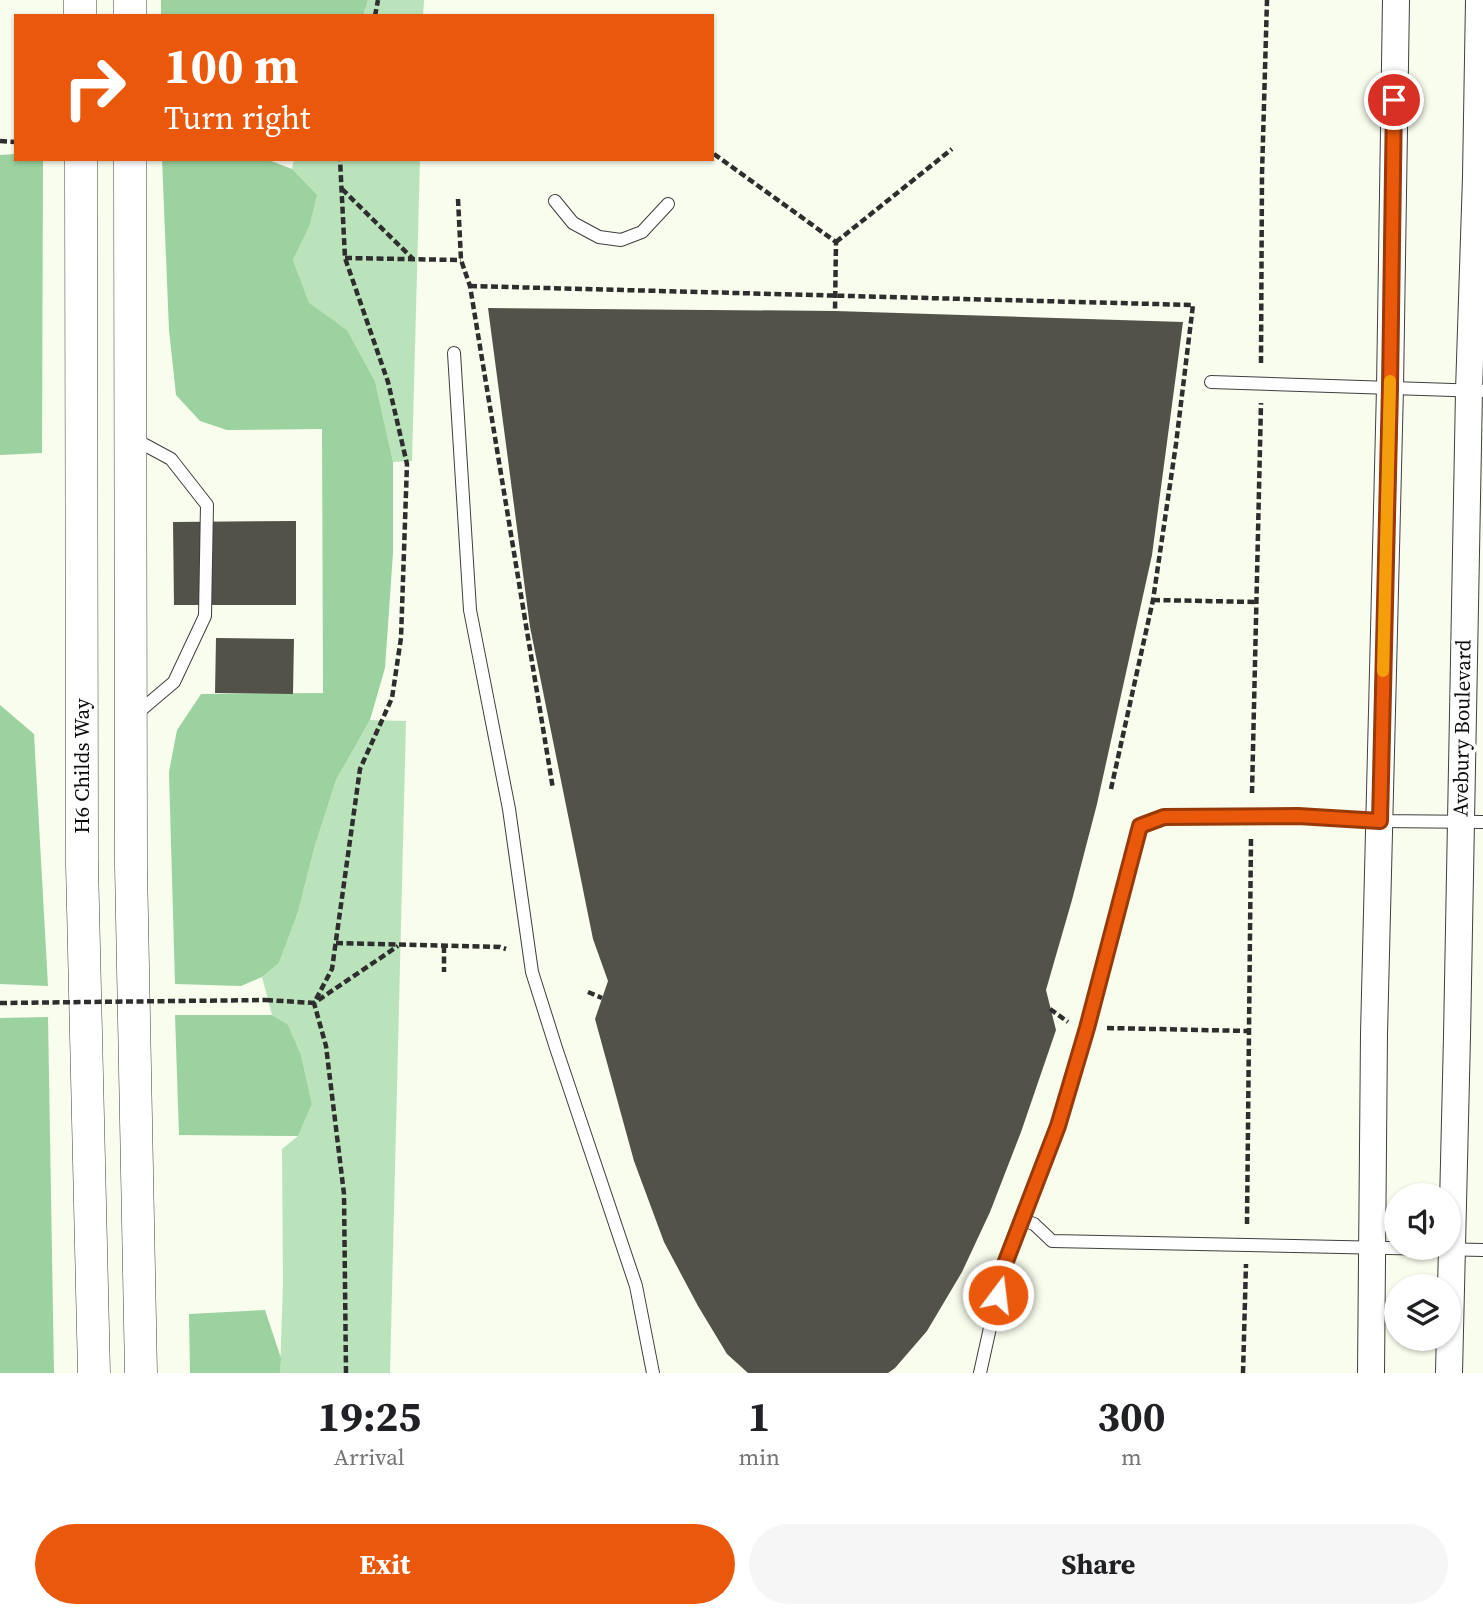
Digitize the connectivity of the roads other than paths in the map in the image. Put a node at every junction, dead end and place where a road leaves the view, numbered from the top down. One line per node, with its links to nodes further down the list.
1 (1396, 0): 9 (street)
2 (1479, 0): 10 (street, Avebury Boulevard)
3 (80, 161): 22 (street, H6 Childs Way)
4 (130, 161): 11 (street)
5 (555, 201): 6 (lane)
6 (668, 204)
7 (454, 353): 24 (lane)
8 (1211, 382): 9 (lane)
9 (1390, 388): 10 (lane); 13 (street)
10 (1476, 391): 14 (street, Avebury Boulevard)
11 (131, 437): 12 (street); 12 (lane)
12 (131, 718): 23 (street)
13 (1380, 821): 14 (lane); 16 (lane); 17 (street)
14 (1472, 822): 15 (street, Avebury Boulevard)
15 (1454, 1183)
16 (1023, 1220): 17 (lane); 25 (lane)
17 (1373, 1247): 18 (lane); 26 (street)
18 (1384, 1247)
19 (1461, 1250): 20 (lane)
20 (1483, 1251)
21 (1452, 1260): 27 (street, Avebury Boulevard)
22 (93, 1373)
23 (142, 1373)
24 (653, 1373)
25 (980, 1373)
26 (1371, 1373)
27 (1449, 1373)

